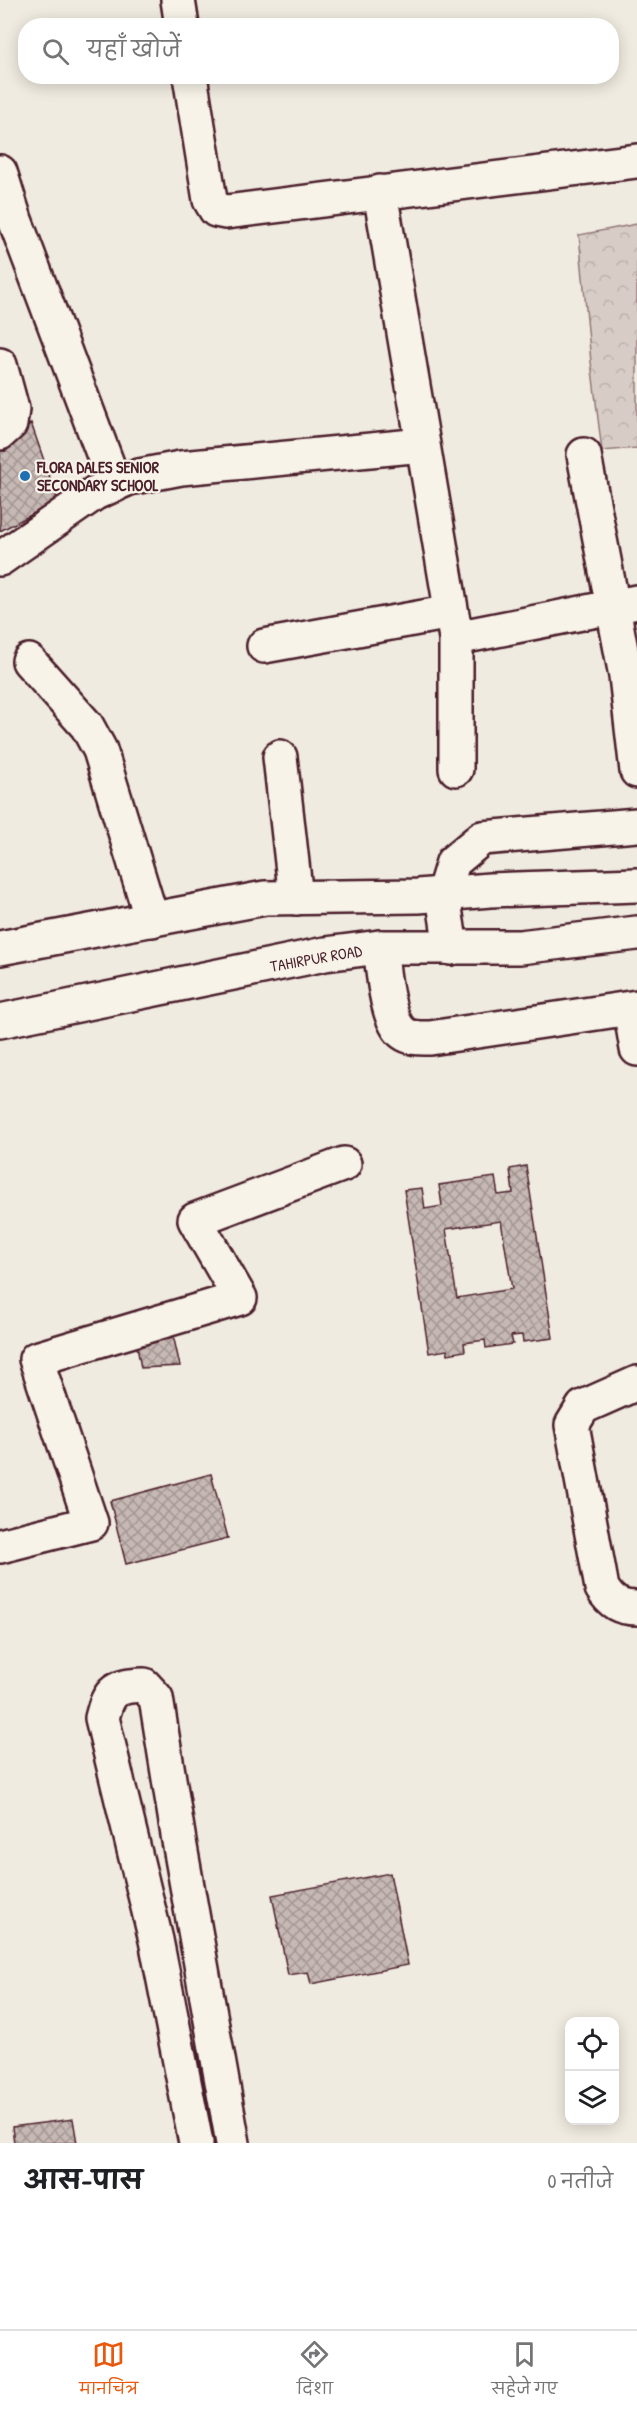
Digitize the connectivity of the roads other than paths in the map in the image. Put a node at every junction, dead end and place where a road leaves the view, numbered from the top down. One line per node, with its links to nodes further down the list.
1 (178, 0): 2 (street)
2 (181, 18)
3 (191, 84): 6 (street)
4 (637, 161): 6 (street)
5 (0, 172): 11 (street)
6 (380, 192): 9 (street)
7 (0, 365): 8 (street)
8 (0, 433)
9 (423, 445): 11 (street); 14 (street)
10 (584, 455): 13 (street)
11 (115, 485): 12 (street)
12 (0, 559)
13 (625, 604): 14 (street); 19 (street)
14 (454, 625): 15 (street); 18 (street)
15 (264, 646)
16 (29, 661): 24 (street)
17 (280, 757): 23 (street)
18 (456, 769)
19 (637, 771)
20 (637, 825): 22 (street)
21 (637, 885): 22 (street)
22 (443, 895): 23 (street); 28 (street)
23 (296, 898): 24 (street)
24 (152, 920): 27 (street)
25 (637, 933): 28 (street, TAHIRPUR ROAD)
26 (380, 947): 28 (street, TAHIRPUR ROAD); 29 (street); 30 (street, TAHIRPUR ROAD)
27 (0, 948)
28 (451, 948)
29 (633, 1007): 31 (street)
30 (0, 1021)
31 (637, 1049)
32 (344, 1164): 34 (street)
33 (637, 1383): 35 (street)
34 (0, 1546)
35 (637, 1608)
36 (196, 2143): 37 (street)
37 (232, 2143)

